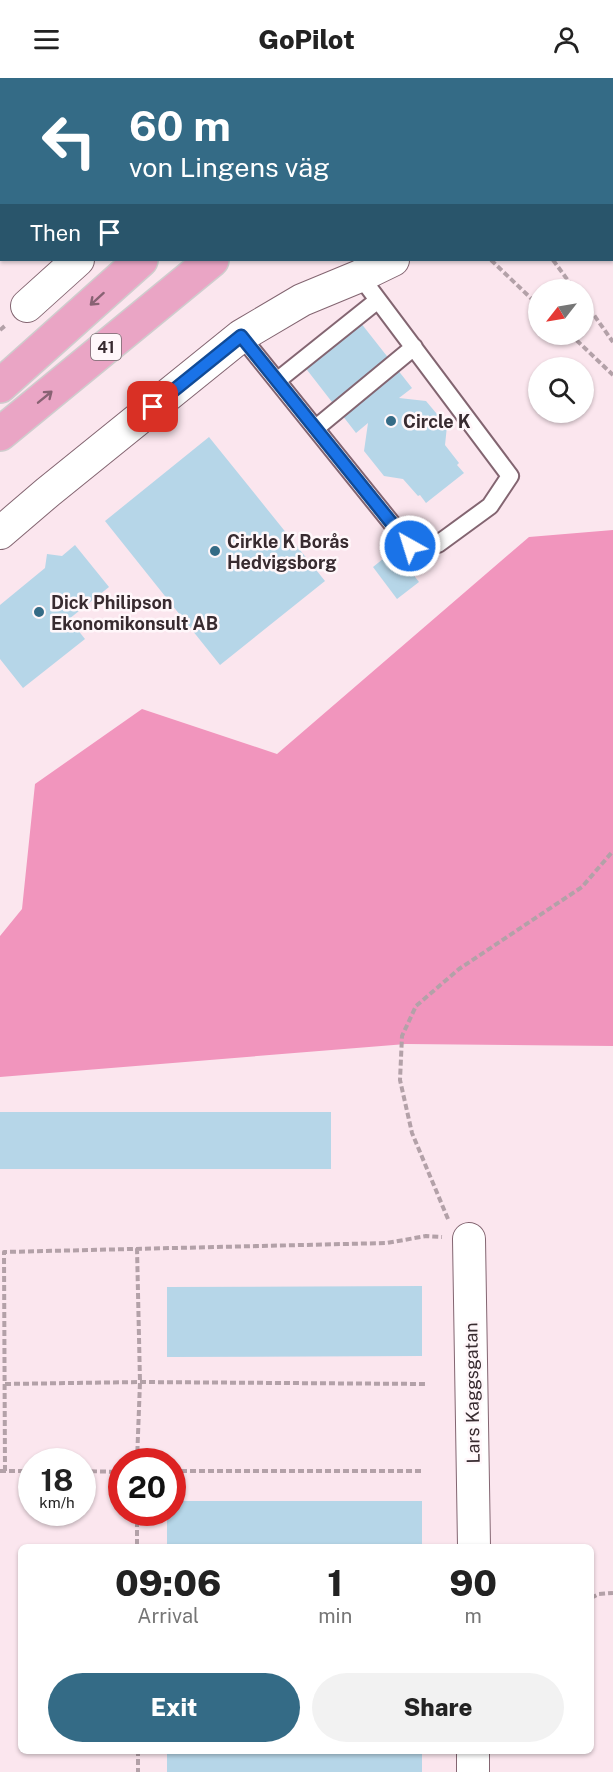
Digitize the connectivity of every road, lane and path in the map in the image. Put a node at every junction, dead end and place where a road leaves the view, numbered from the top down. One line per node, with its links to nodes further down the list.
1 (77, 261): 10 (street)
2 (140, 261): 18 (main road, 41, one-way to 18)
3 (211, 261): 20 (main road, 41, one-way to 3)
4 (392, 261): 8 (street)
5 (492, 261): 9 (path)
6 (554, 261): 7 (path)
7 (567, 279)
8 (369, 288): 12 (street); 15 (lane); 17 (lane)
9 (528, 295)
10 (27, 306)
11 (594, 316): 13 (path)
12 (241, 336): 17 (lane); 21 (street)
13 (613, 342)
14 (582, 345): 16 (path)
15 (414, 347): 19 (lane); 19 (lane)
16 (613, 375)
17 (278, 380): 19 (lane)
18 (0, 386)
19 (316, 428)
20 (0, 434)
21 (0, 533)
22 (613, 853): 23 (path)
23 (469, 1239): 24 (path); 34 (street, Lars Kaggsgatan)
24 (137, 1248): 25 (path); 26 (path)
25 (140, 1382): 26 (path); 27 (path); 28 (path)
26 (5, 1384): 29 (path)
27 (425, 1384)
28 (137, 1448)
29 (3, 1471)
30 (186, 1471): 31 (path)
31 (424, 1471)
32 (137, 1526): 33 (path)
33 (137, 1544)
34 (474, 1544)
35 (613, 1593): 36 (path)
36 (594, 1596)
37 (138, 1754): 39 (path)
38 (473, 1754): 40 (street)
39 (138, 1772)
40 (473, 1772)

